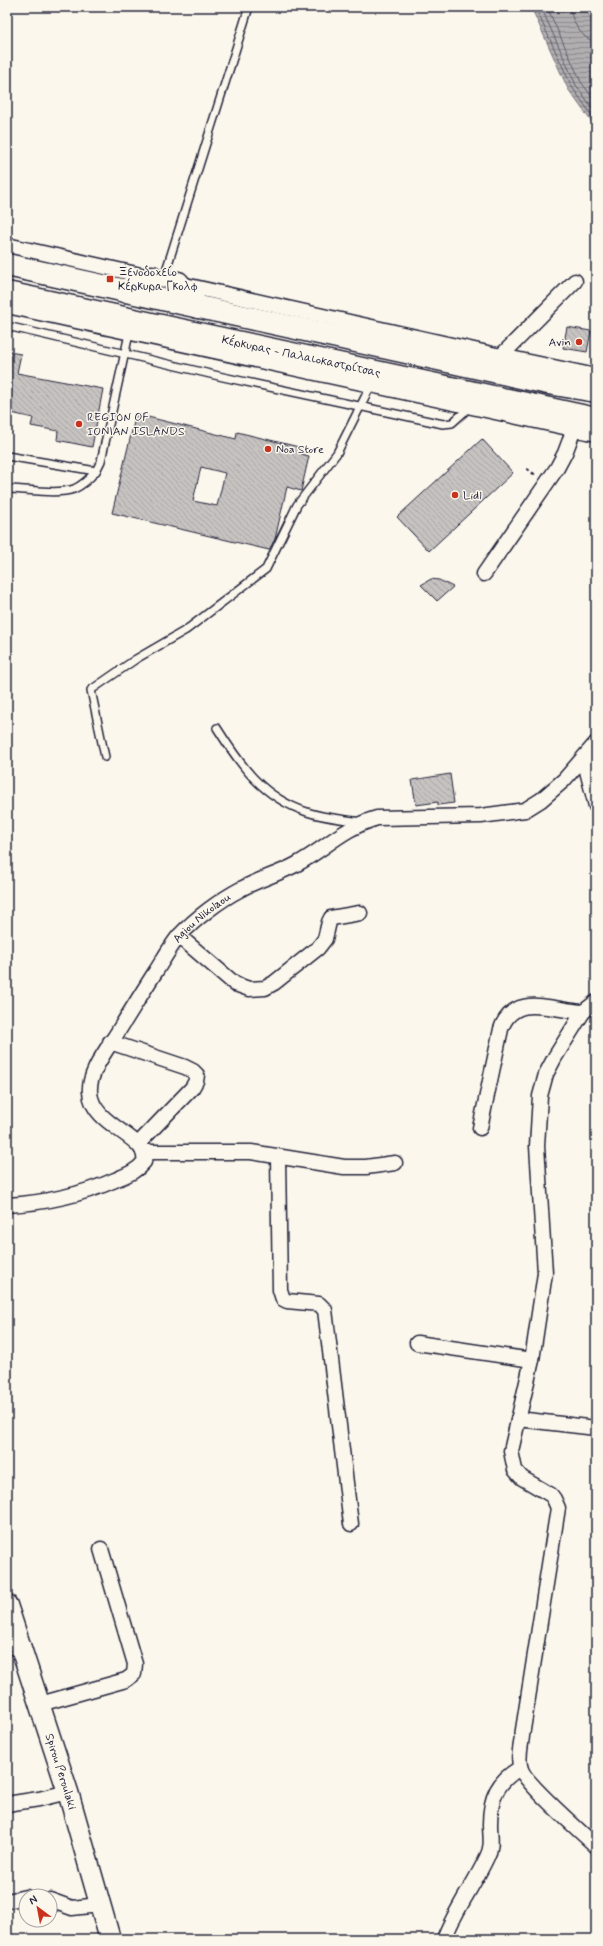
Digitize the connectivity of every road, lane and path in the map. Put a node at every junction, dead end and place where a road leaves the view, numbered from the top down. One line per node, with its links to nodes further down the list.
1 (249, 7): 4 (lane)
2 (7, 245): 4 (street)
3 (7, 266): 6 (main road)
4 (164, 280): 6 (main road); 9 (main road); 14 (street)
5 (575, 281): 14 (street)
6 (124, 291): 9 (main road)
7 (7, 292): 10 (main road, Κέρκυρας - Παλαιοκαστρίτσας)
8 (7, 306): 12 (street)
9 (198, 307): 17 (main road)
10 (155, 324): 12 (lane); 19 (main road, Κέρκυρας - Παλαιοκαστρίτσας)
11 (7, 326): 13 (lane)
12 (129, 334): 13 (lane); 16 (street)
13 (125, 354): 20 (lane); 24 (lane)
14 (501, 356): 15 (street)
15 (596, 376)
16 (371, 385): 19 (street); 20 (lane)
17 (596, 391)
18 (596, 398): 21 (main road)
19 (476, 401): 20 (lane); 21 (main road, Κέρκυρας - Παλαιοκαστρίτσας)
20 (361, 406): 29 (lane)
21 (583, 421): 22 (street); 26 (street)
22 (596, 434)
23 (7, 456): 24 (lane)
24 (96, 471): 25 (lane)
25 (7, 489)
26 (484, 574)
27 (217, 728): 32 (lane)
28 (596, 743): 30 (street, Agiou Nikolaou)
29 (105, 757)
30 (584, 759): 31 (street); 32 (street, Agiou Nikolaou)
31 (596, 806)
32 (361, 822): 34 (street, Agiou Nikolaou)
33 (360, 913): 34 (street)
34 (179, 936): 37 (street, Agiou Nikolaou)
35 (596, 1002): 36 (street)
36 (583, 1012): 38 (street); 44 (street)
37 (110, 1042): 39 (street, Agiou Nikolaou); 39 (street)
38 (480, 1128)
39 (141, 1148): 40 (street); 42 (street)
40 (278, 1157): 41 (street); 47 (street)
41 (395, 1163)
42 (7, 1205)
43 (417, 1343): 44 (street)
44 (532, 1360): 45 (street)
45 (518, 1418): 46 (street); 51 (street)
46 (596, 1428)
47 (351, 1524)
48 (101, 1549): 50 (street)
49 (7, 1605): 50 (street, Spirou Peroulaki)
50 (40, 1704): 52 (street, Spirou Peroulaki)
51 (520, 1768): 54 (street); 60 (street)
52 (68, 1792): 53 (street); 58 (street, Spirou Peroulaki)
53 (7, 1804)
54 (596, 1846)
55 (18, 1899): 56 (street)
56 (7, 1901)
57 (58, 1903): 58 (street)
58 (99, 1905): 59 (street, Spirou Peroulaki)
59 (110, 1939)
60 (444, 1939)

